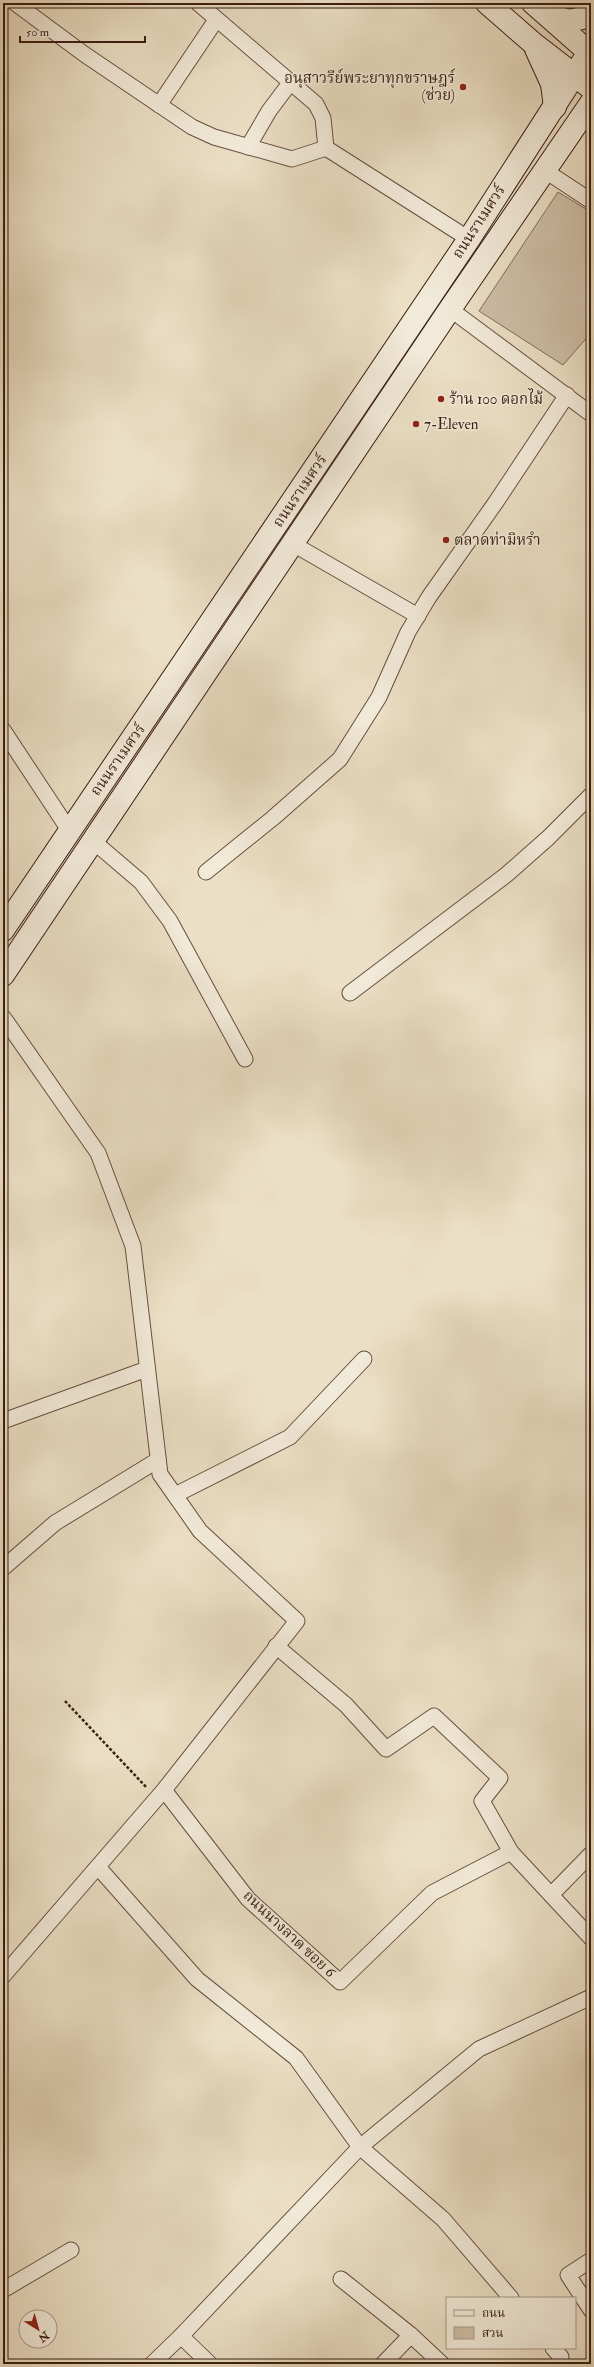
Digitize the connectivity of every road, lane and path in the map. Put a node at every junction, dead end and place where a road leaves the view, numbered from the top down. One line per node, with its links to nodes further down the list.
1 (15, 3): 12 (street)
2 (198, 3): 6 (street)
3 (487, 3): 7 (main road)
4 (540, 9): 5 (main road); 8 (main road)
5 (591, 16)
6 (216, 20): 9 (street); 12 (street)
7 (534, 44): 10 (main road); 13 (main road)
8 (590, 52): 10 (main road, ถนนราเมศวร์)
9 (290, 83): 14 (street); 15 (street)
10 (583, 83): 13 (main road, ถนนราเมศวร์)
11 (591, 104): 16 (main road, ถนนราเมศวร์)
12 (159, 105): 14 (street)
13 (555, 107): 18 (main road, ถนนราเมศวร์)
14 (248, 147): 15 (street)
15 (326, 148): 18 (street)
16 (544, 170): 17 (street); 19 (main road, ถนนราเมศวร์)
17 (591, 201)
18 (469, 239): 26 (main road, ถนนราเมศวร์)
19 (450, 309): 20 (street); 22 (main road, ถนนราเมศวร์)
20 (567, 395): 21 (street); 23 (street)
21 (591, 414)
22 (292, 544): 23 (street); 27 (main road, ถนนราเมศวร์)
23 (418, 616): 28 (street)
24 (3, 730): 26 (street)
25 (591, 795): 31 (street)
26 (69, 830): 29 (main road, ถนนราเมศวร์)
27 (93, 841): 30 (main road, ถนนราเมศวร์); 33 (street)
28 (206, 872)
29 (3, 930)
30 (3, 976)
31 (350, 993)
32 (3, 1017): 35 (street)
33 (245, 1059)
34 (364, 1359): 38 (street)
35 (147, 1369): 36 (street); 37 (street)
36 (3, 1421)
37 (158, 1460): 38 (street); 39 (street)
38 (175, 1495): 40 (street)
39 (3, 1568)
40 (276, 1646): 42 (street); 43 (street)
41 (65, 1701): 42 (path)
42 (160, 1794): 43 (street, ถนนนางลาด ซอย 6); 45 (street)
43 (511, 1852): 46 (street)
44 (591, 1854): 46 (street)
45 (98, 1867): 48 (street); 50 (street)
46 (551, 1895): 47 (street)
47 (591, 1938)
48 (3, 1976)
49 (591, 1997): 50 (street)
50 (360, 2147): 55 (street); 58 (street)
51 (71, 2250): 54 (street)
52 (591, 2260): 56 (street)
53 (340, 2279): 57 (street)
54 (3, 2290)
55 (510, 2297)
56 (591, 2310)
57 (411, 2335): 61 (street); 62 (street)
58 (181, 2336): 59 (street); 60 (street)
59 (152, 2364)
60 (210, 2364)
61 (383, 2364)
62 (442, 2364)

